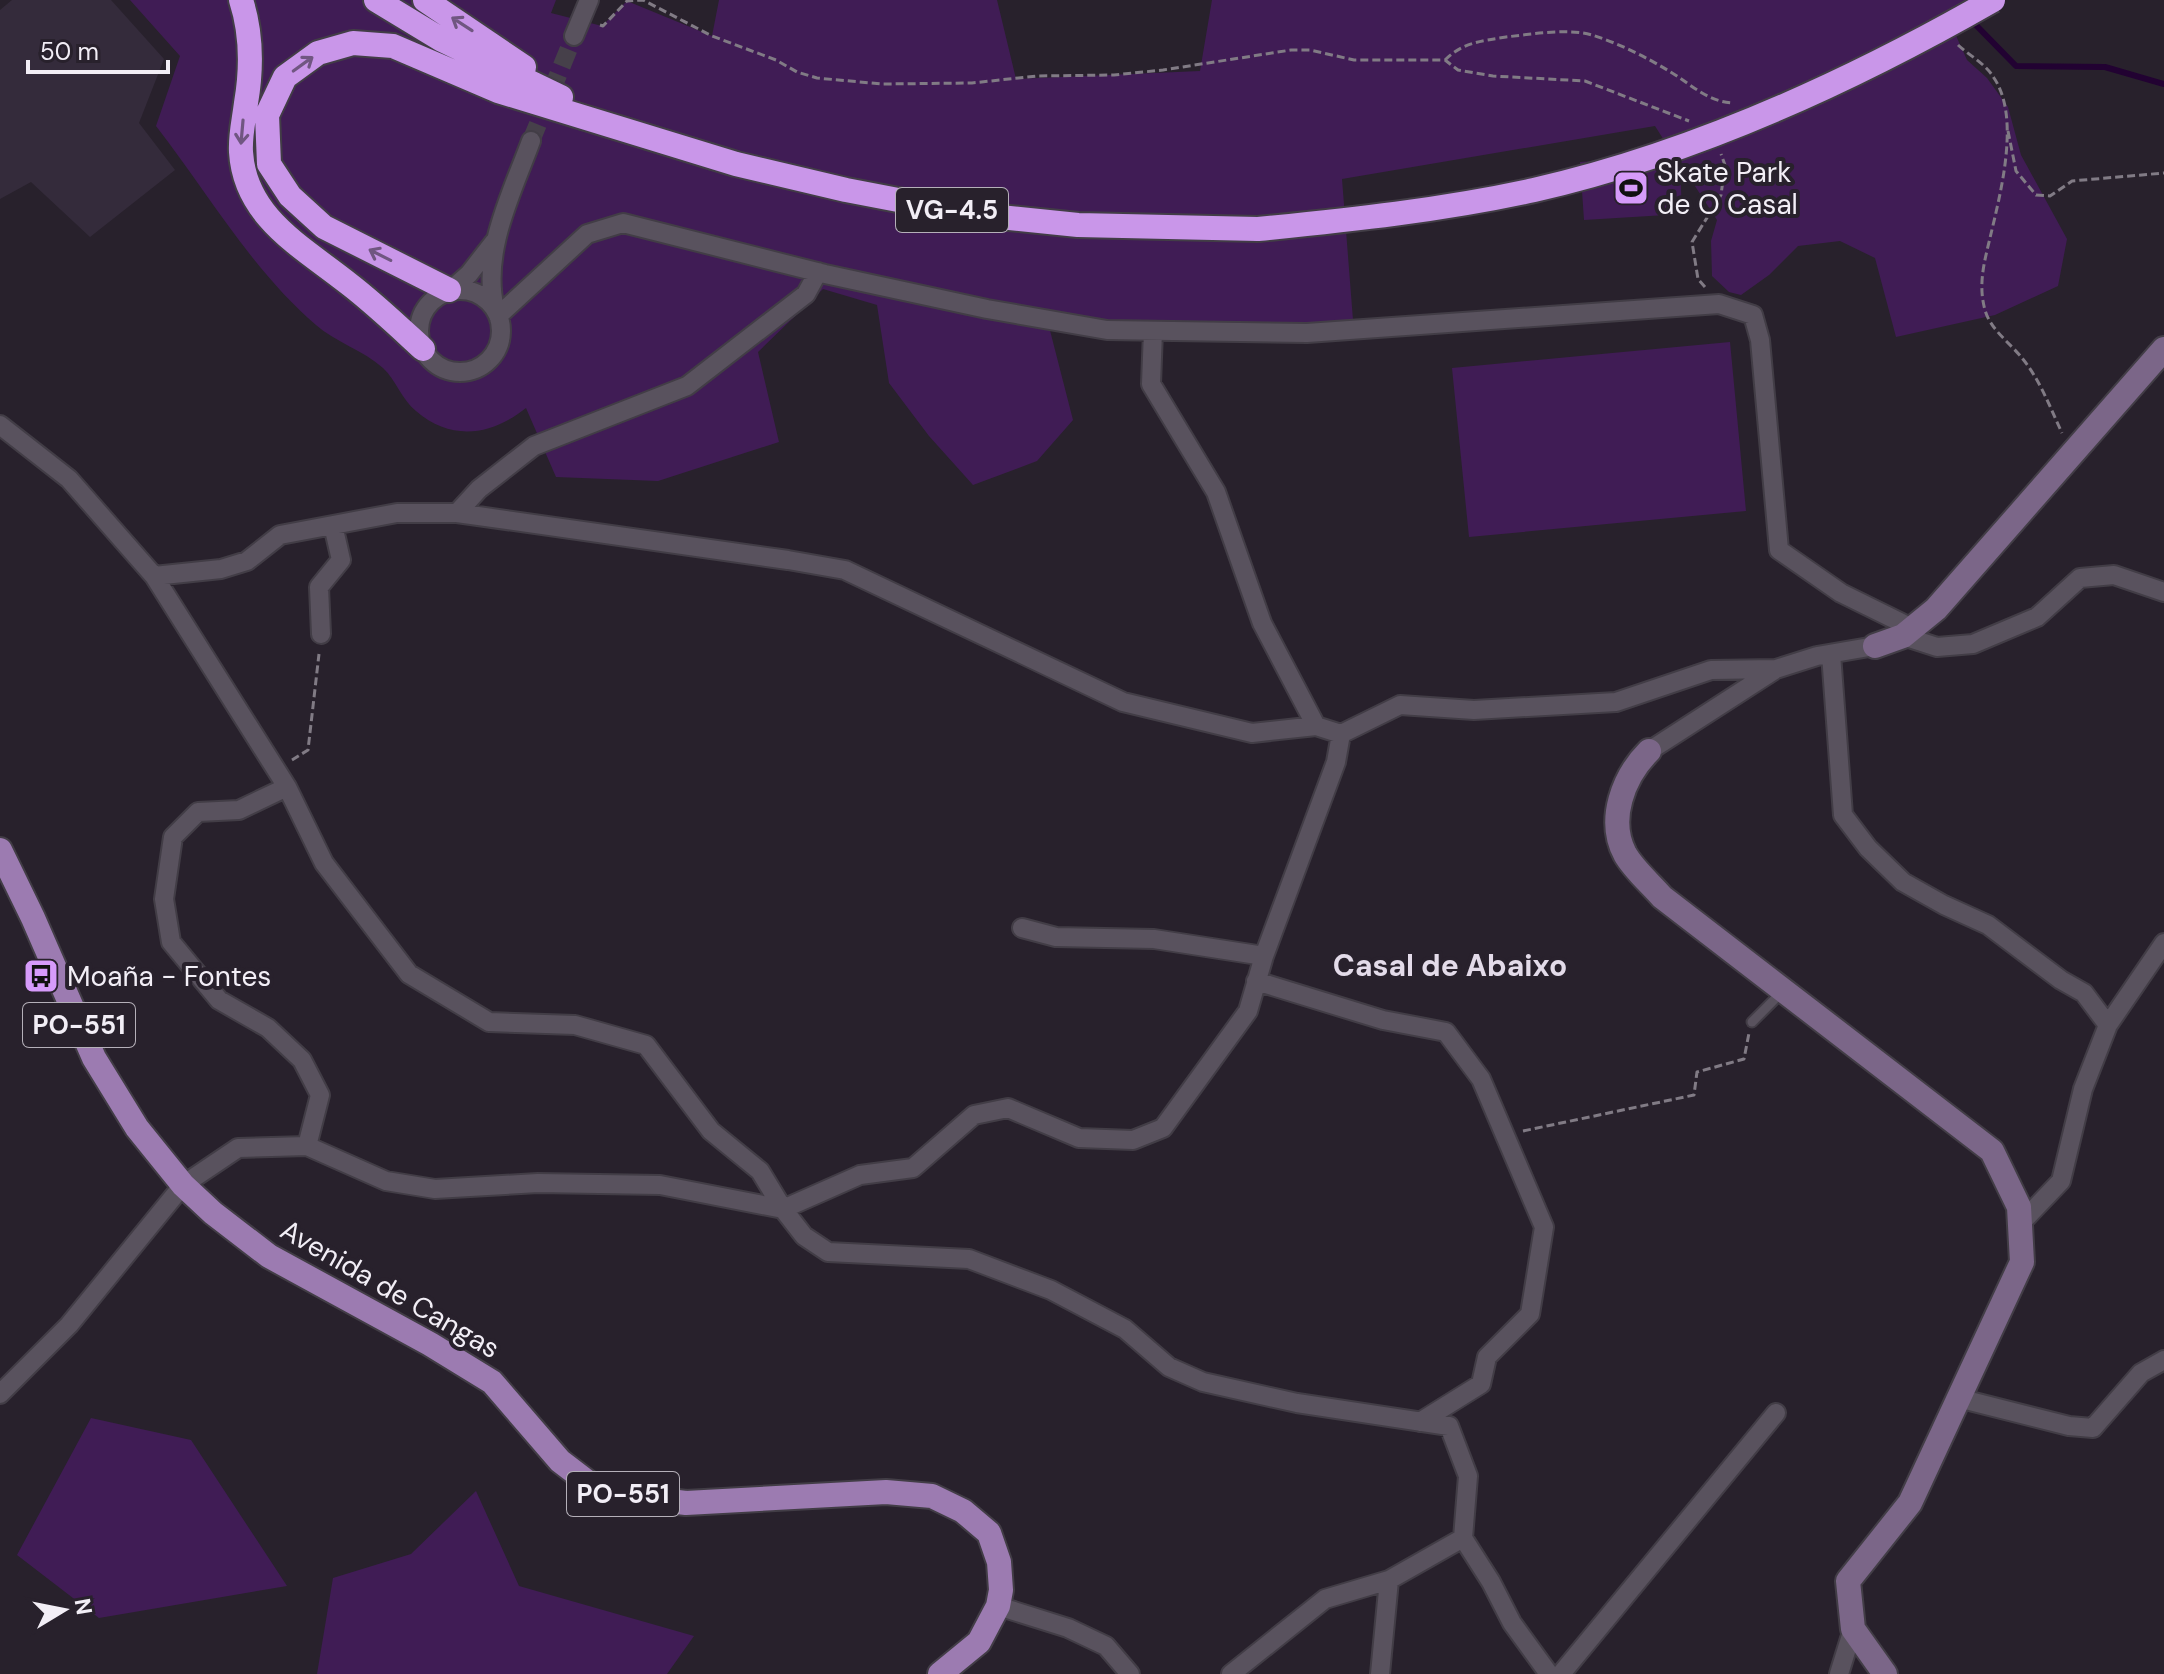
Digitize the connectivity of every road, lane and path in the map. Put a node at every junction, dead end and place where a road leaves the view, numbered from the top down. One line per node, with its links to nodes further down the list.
1 (241, 0): 23 (highway, one-way to 23)
2 (376, 0): 9 (highway, VG-4.5)
3 (425, 0): 9 (highway, one-way to 3)
4 (589, 0): 6 (street)
5 (1993, 0): 13 (highway, VG-4.5, bridge)
6 (577, 28): 8 (path)
7 (1949, 37): 12 (path)
8 (1445, 60): 10 (path); 11 (path)
9 (571, 102): 13 (highway, VG-4.5)
10 (1743, 103)
11 (1695, 125)
12 (2007, 127): 16 (path); 26 (path)
13 (655, 138): 19 (highway, one-way to 13)
14 (531, 141): 17 (street)
15 (1717, 144): 20 (path)
16 (2164, 173)
17 (497, 236): 19 (street); 21 (street)
18 (818, 272): 21 (street); 22 (street); 27 (street)
19 (451, 290): 21 (street); 23 (street)
20 (1719, 304): 22 (street); 31 (street)
21 (496, 312): 23 (street)
22 (1153, 331): 36 (street)
23 (423, 349)
24 (2164, 349): 26 (street)
25 (0, 425): 29 (street)
26 (2072, 454): 31 (street)
27 (457, 513): 28 (street); 36 (street)
28 (333, 525): 29 (street); 32 (street)
29 (154, 576): 40 (street)
30 (2164, 592): 31 (street)
31 (1908, 632): 33 (street)
32 (321, 634): 38 (path)
33 (1875, 646): 34 (street)
34 (1831, 654): 35 (street); 48 (street)
35 (1776, 669): 37 (street); 39 (street)
36 (1316, 726): 37 (street)
37 (1341, 734): 44 (street)
38 (308, 750)
39 (1649, 751): 46 (street)
40 (287, 787): 50 (street); 52 (street)
41 (0, 850): 51 (main road, PO-551)
42 (1022, 928): 44 (street)
43 (2164, 943): 48 (street)
44 (1264, 956): 45 (street)
45 (1256, 981): 49 (street); 52 (street)
46 (1784, 990): 47 (lane); 53 (street)
47 (1752, 1022): 49 (path)
48 (2108, 1025): 53 (street)
49 (1505, 1135): 58 (street)
50 (307, 1146): 51 (street); 52 (street)
51 (183, 1185): 55 (street); 61 (main road, Avenida de Cangas / PO-551)
52 (783, 1209): 58 (street)
53 (2020, 1224): 56 (street)
54 (2164, 1360): 56 (street)
55 (0, 1394)
56 (1958, 1398): 62 (street)
57 (1776, 1413): 68 (street)
58 (1420, 1422): 59 (street)
59 (1463, 1538): 60 (street); 67 (street)
60 (1389, 1580): 65 (street); 66 (street)
61 (998, 1606): 63 (main road, Avenida de Cangas / PO-551); 64 (street)
62 (1853, 1629): 69 (street); 70 (street)
63 (940, 1674)
64 (1130, 1674)
65 (1231, 1674)
66 (1380, 1674)
67 (1549, 1674)
68 (1561, 1674)
69 (1839, 1674)
70 (1885, 1674)

